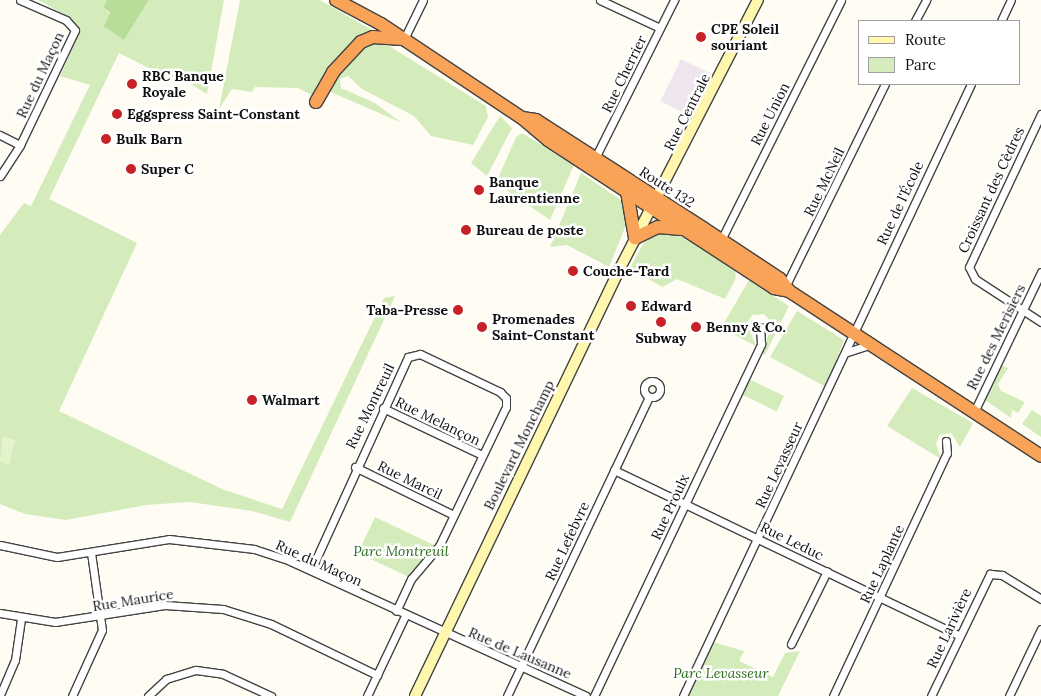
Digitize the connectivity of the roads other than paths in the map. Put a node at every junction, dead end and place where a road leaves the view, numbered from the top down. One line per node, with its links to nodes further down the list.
1 (20, 0): 11 (street, Rue du Maçon)
2 (336, 0): 14 (highway, Route 132)
3 (348, 0): 14 (highway)
4 (424, 0): 16 (street)
5 (600, 0): 15 (street)
6 (674, 0): 15 (street, Rue Cherrier)
7 (758, 0): 27 (street, Rue Centrale)
8 (840, 0): 30 (street, Rue Union)
9 (926, 0): 12 (street)
10 (1011, 0): 13 (street)
11 (30, 2): 23 (street, Rue du Maçon)
12 (916, 20)
13 (1001, 20)
14 (381, 24): 16 (highway, Route 132)
15 (660, 28): 24 (street, Rue Cherrier)
16 (404, 39): 19 (highway); 21 (highway, Route 132)
17 (885, 85): 32 (street, Rue McNeil)
18 (971, 85): 36 (street, Rue de l'École)
19 (316, 102)
20 (1041, 114): 33 (street, Croissant des Cèdres)
21 (522, 118): 24 (highway, Route 132); 26 (highway, Route 132)
22 (0, 135): 23 (street)
23 (20, 145): 25 (street, Rue du Maçon)
24 (595, 158): 27 (highway, Route 132)
25 (0, 176)
26 (627, 192): 27 (highway, Route 132); 29 (highway)
27 (654, 203): 28 (highway, Route 132); 29 (street, Boulevard Monchamp); 30 (highway, Route 132)
28 (683, 229): 29 (highway); 32 (highway, Route 132)
29 (635, 238): 62 (street, Boulevard Monchamp)
30 (721, 240): 32 (highway, Route 132)
31 (1041, 272): 33 (street, Rue des Merisiers)
32 (786, 289): 36 (highway, Route 132)
33 (1023, 311): 34 (street, Croissant des Cèdres); 41 (street, Rue des Merisiers)
34 (1041, 322)
35 (760, 327): 47 (street, Rue Proulx)
36 (851, 332): 37 (highway, Route 132); 38 (street, Rue Levasseur)
37 (870, 344): 38 (street); 41 (highway, Route 132)
38 (847, 352): 49 (street, Rue Levasseur)
39 (649, 397): 46 (street, Rue Lefebvre)
40 (383, 408): 43 (street, Rue Melançon); 43 (street, Rue Montreuil); 45 (street, Rue Montreuil)
41 (974, 412): 44 (highway, Route 132)
42 (946, 441): 54 (street, Rue Laplante)
43 (482, 455): 48 (street, Rue Montreuil)
44 (1041, 456)
45 (355, 467): 48 (street, Rue Marcil); 52 (street, Rue Montreuil)
46 (614, 470): 47 (street, Rue Leduc); 65 (street, Rue Lefebvre)
47 (685, 503): 49 (street, Rue Leduc); 76 (street, Rue Proulx)
48 (454, 515): 56 (street, Rue Montreuil)
49 (758, 538): 53 (street, Rue Leduc); 77 (street, Rue Levasseur)
50 (0, 545): 51 (street, Rue du Maçon)
51 (91, 552): 52 (street, Rue du Maçon); 59 (street)
52 (311, 570): 56 (street, Rue du Maçon)
53 (828, 571): 54 (street, Rue Leduc); 64 (street)
54 (880, 597): 63 (street, Rue Leduc); 78 (street, Rue Laplante)
55 (1041, 599): 63 (street, Rue Larivière)
56 (396, 611): 58 (street, Rue du Maçon)
57 (0, 613): 60 (street, Rue Maurice)
58 (405, 616): 62 (street, Rue du Maçon); 66 (street)
59 (102, 617): 60 (street, Rue Maurice); 66 (street, Rue Maurice); 69 (street)
60 (21, 619): 67 (street)
61 (1041, 629): 80 (street)
62 (444, 634): 65 (street, Rue de Lausanne); 73 (street, Boulevard Monchamp)
63 (959, 635): 79 (street, Rue Larivière)
64 (791, 644)
65 (522, 665): 74 (street, Rue Lefebvre); 75 (street, Rue de Lausanne)
66 (378, 675): 72 (street)
67 (3, 683): 68 (street)
68 (0, 694)
69 (72, 696)
70 (148, 696): 71 (street)
71 (271, 696)
72 (367, 696)
73 (415, 696)
74 (507, 696)
75 (586, 696)
76 (594, 696)
77 (683, 696)
78 (833, 696)
79 (931, 696)
80 (1009, 696)

